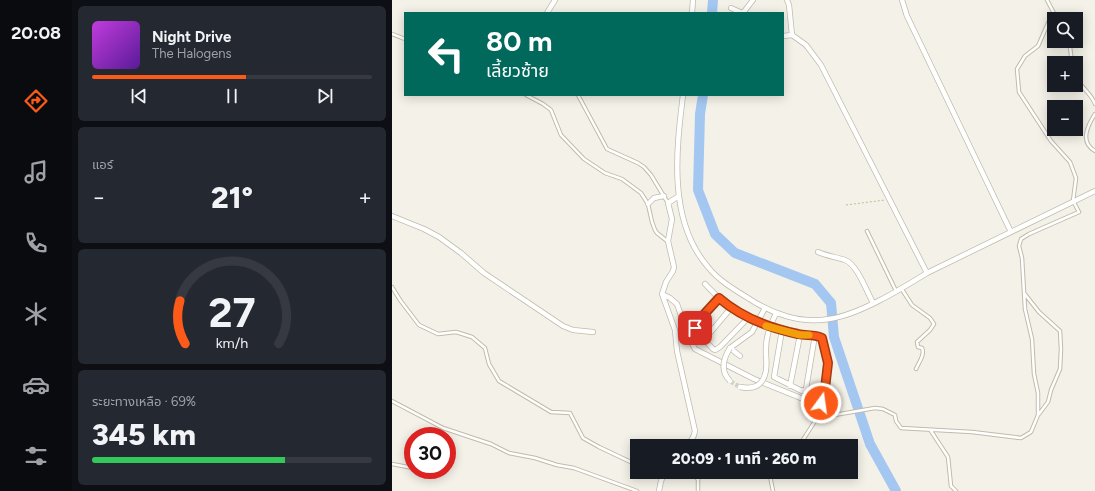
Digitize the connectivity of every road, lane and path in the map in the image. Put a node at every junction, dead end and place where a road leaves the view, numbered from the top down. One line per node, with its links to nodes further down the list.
1 (554, 0): 8 (street)
2 (693, 0): 9 (street)
3 (753, 0): 11 (street)
4 (788, 0): 15 (street)
5 (902, 0): 35 (street)
6 (1047, 0): 12 (lane)
7 (731, 8): 10 (street)
8 (548, 12)
9 (692, 12)
10 (741, 12)
11 (744, 12)
12 (1053, 12)
13 (1047, 26): 29 (lane)
14 (392, 34): 17 (lane)
15 (792, 35): 16 (street); 28 (street)
16 (784, 36)
17 (404, 39)
18 (1083, 89): 22 (lane)
19 (528, 96): 31 (lane)
20 (579, 96): 26 (lane)
21 (683, 96): 27 (street)
22 (1095, 104)
23 (1095, 114): 24 (lane)
24 (1095, 151)
25 (1095, 191): 29 (street)
26 (664, 196): 30 (lane); 31 (street)
27 (679, 196): 30 (street); 48 (street)
28 (890, 200): 32 (path); 38 (street)
29 (1073, 201): 35 (street); 43 (lane)
30 (668, 203): 36 (street)
31 (648, 204): 36 (lane)
32 (846, 205)
33 (392, 216): 54 (street)
34 (867, 231): 42 (lane)
35 (1010, 232): 38 (street)
36 (668, 241): 44 (street)
37 (818, 252): 46 (street)
38 (928, 273): 41 (street)
39 (706, 284): 45 (street)
40 (392, 287): 69 (lane)
41 (901, 288): 42 (street); 60 (lane)
42 (896, 291): 46 (street)
43 (1024, 293): 65 (lane); 65 (lane)
44 (662, 294): 56 (street); 67 (street)
45 (719, 298): 47 (street); 57 (street)
46 (873, 303): 49 (street)
47 (731, 308): 50 (street); 57 (street)
48 (765, 308): 49 (street); 51 (street)
49 (776, 313): 52 (street)
50 (749, 317): 51 (street); 57 (street)
51 (758, 322): 52 (street); 58 (street)
52 (770, 327): 53 (street); 63 (street, bridge)
53 (782, 330): 55 (street); 62 (street)
54 (593, 332)
55 (800, 335): 56 (street); 62 (street)
56 (815, 335): 62 (street)
57 (704, 340)
58 (730, 348): 59 (street); 61 (street, bridge)
59 (740, 356)
60 (916, 369)
61 (730, 381)
62 (790, 386)
63 (740, 387)
64 (392, 401): 75 (lane)
65 (1038, 415): 66 (lane)
66 (931, 430): 68 (lane); 79 (lane)
67 (692, 439)
68 (804, 439)
69 (630, 462)
70 (392, 464): 71 (lane)
71 (404, 466)
72 (662, 479): 76 (street)
73 (698, 479): 77 (lane)
74 (771, 479): 78 (lane)
75 (637, 491)
76 (659, 491)
77 (698, 491)
78 (773, 491)
79 (956, 491)

